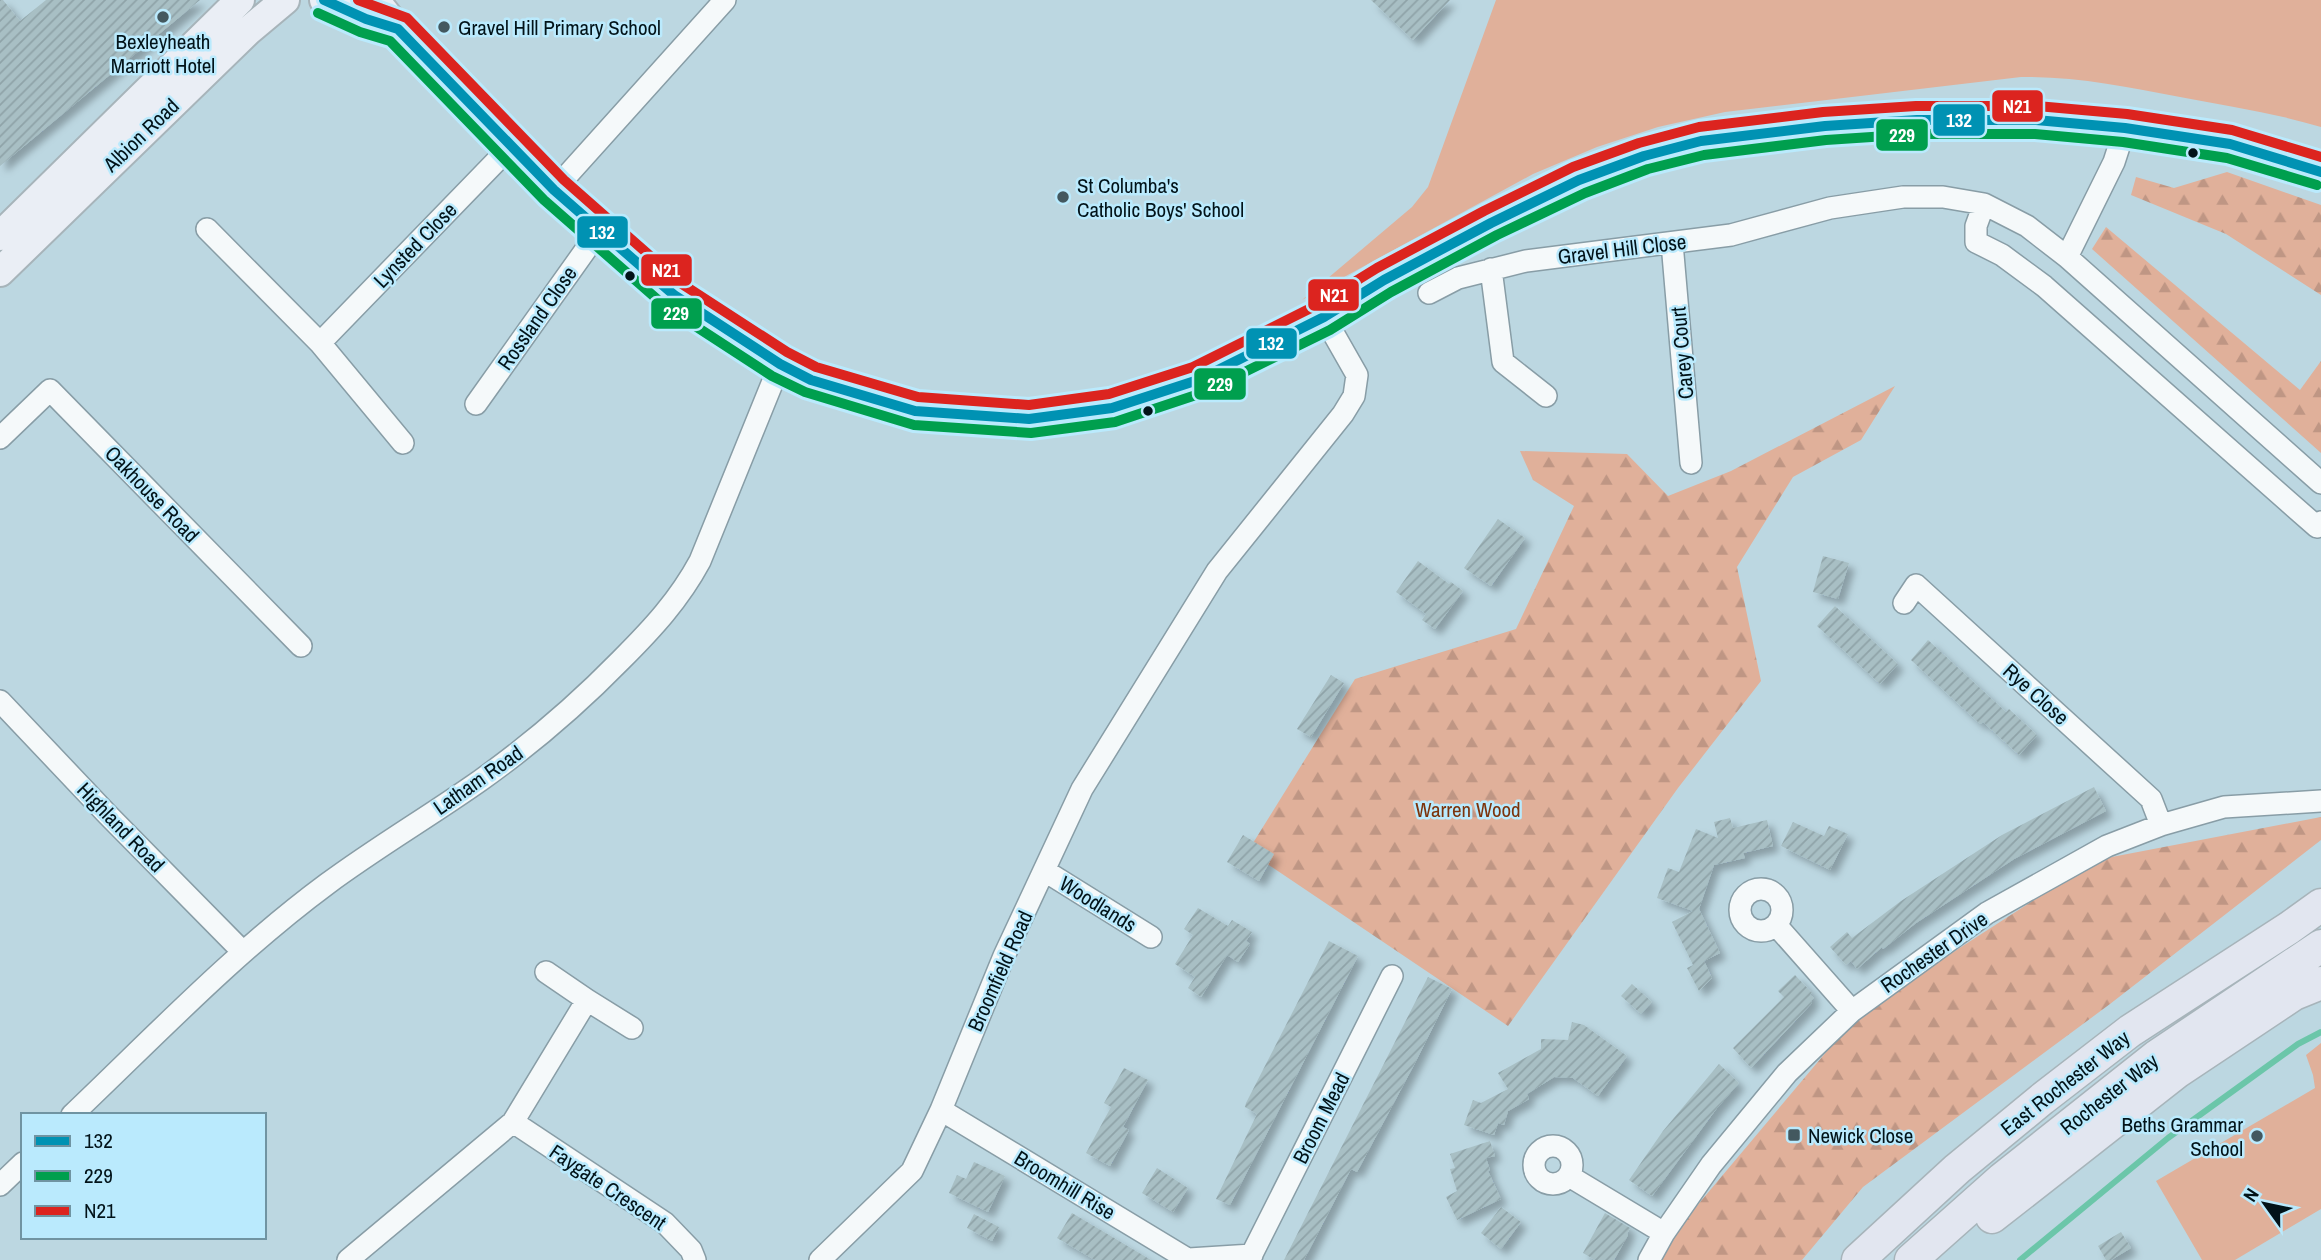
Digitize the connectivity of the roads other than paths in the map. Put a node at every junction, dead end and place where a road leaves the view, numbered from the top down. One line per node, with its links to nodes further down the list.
1 (240, 0): 15 (main road, Albion Road)
2 (285, 0): 19 (main road, Albion Road)
3 (324, 0): 7 (main road)
4 (375, 0): 7 (main road)
5 (726, 0): 6 (street)
6 (710, 10): 11 (street)
7 (398, 29): 9 (main road)
8 (2125, 128): 10 (main road); 17 (street); 21 (main road)
9 (510, 147): 11 (main road); 22 (street, Lynsted Close)
10 (2321, 172)
11 (554, 190): 14 (main road)
12 (1984, 204): 16 (street, Gravel Hill Close); 17 (street, Gravel Hill Close); 30 (street)
13 (207, 229): 22 (street)
14 (598, 231): 23 (main road); 25 (street, Rossland Close)
15 (0, 236)
16 (1672, 243): 18 (street, Gravel Hill Close); 28 (street, Carey Court)
17 (2067, 257): 29 (street, Gravel Hill Close)
18 (1491, 269): 20 (street, Gravel Hill Close); 24 (street)
19 (0, 272)
20 (1429, 293)
21 (1324, 317): 23 (main road); 36 (street, Broomfield Road)
22 (320, 343): 27 (street)
23 (780, 364): 41 (street, Latham Road)
24 (1546, 396)
25 (476, 404)
26 (0, 438): 32 (street, Oakhouse Road)
27 (403, 443)
28 (1691, 463)
29 (2321, 483)
30 (2320, 527)
31 (1904, 603): 35 (street, Rye Close)
32 (301, 646)
33 (0, 701): 41 (street, Highland Road)
34 (2321, 801): 35 (street, Rochester Drive)
35 (2161, 825): 46 (street, Rochester Drive)
36 (1045, 871): 39 (street, Woodlands); 48 (street, Broomfield Road)
37 (2321, 907): 61 (highway, East Rochester Way)
38 (1776, 925): 46 (street)
39 (1151, 937)
40 (2321, 946): 62 (highway, Rochester Way)
41 (243, 951): 49 (street, Latham Road)
42 (546, 972): 45 (street)
43 (1392, 976): 55 (street, Broom Mead)
44 (2321, 983): 63 (highway)
45 (587, 1000): 47 (street); 50 (street)
46 (1852, 1011): 54 (street, Rochester Drive)
47 (632, 1028)
48 (941, 1110): 58 (street, Broomfield Road); 59 (street, Broomhill Rise)
49 (74, 1113)
50 (513, 1122): 56 (street); 57 (street, Faygate Crescent)
51 (21, 1165): 53 (street)
52 (1569, 1176): 54 (street)
53 (0, 1185)
54 (1664, 1234): 60 (street, Rochester Drive)
55 (1251, 1258): 59 (street, Broomhill Rise)
56 (348, 1260)
57 (695, 1260)
58 (820, 1260)
59 (1189, 1260)
60 (1649, 1260)
61 (1858, 1260)
62 (1911, 1260)
63 (1941, 1260)

